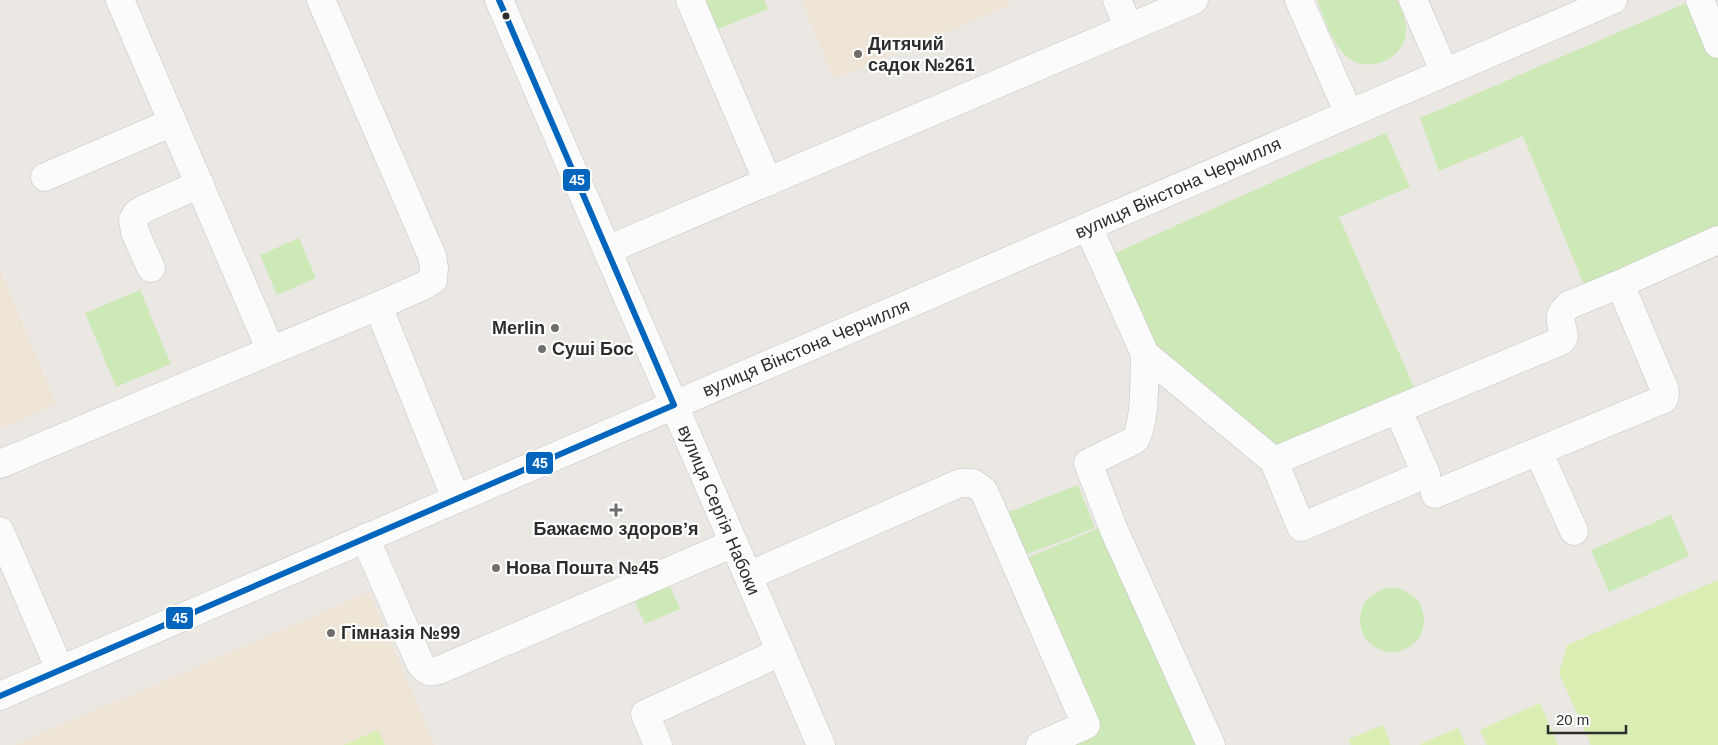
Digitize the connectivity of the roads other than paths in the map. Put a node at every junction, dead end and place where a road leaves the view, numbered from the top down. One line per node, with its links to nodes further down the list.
1 (120, 0): 15 (street)
2 (321, 0): 24 (street)
3 (499, 0): 21 (street, вулиця Сергія Набоки)
4 (690, 0): 17 (street)
5 (1117, 0): 11 (street)
6 (1194, 0): 11 (street)
7 (1299, 0): 14 (street)
8 (1413, 0): 13 (street)
9 (1613, 0): 13 (street, вулиця Вінстона Черчилля)
10 (1700, 0): 12 (street)
11 (1130, 28): 17 (street)
12 (1718, 44)
13 (1445, 73): 14 (street, вулиця Вінстона Черчилля)
14 (1349, 114): 19 (street, вулиця Вінстона Черчилля)
15 (173, 122): 16 (street); 18 (street)
16 (45, 177)
17 (768, 182): 21 (street)
18 (200, 184): 22 (street); 25 (street)
19 (1088, 227): 26 (street); 27 (street, вулиця Вінстона Черчилля)
20 (1718, 240): 23 (street)
21 (608, 250): 27 (street, вулиця Сергія Набоки)
22 (151, 268)
23 (1620, 284): 28 (street); 29 (street)
24 (378, 306): 25 (street); 33 (street)
25 (270, 351): 31 (street)
26 (1145, 354): 30 (street); 45 (street)
27 (674, 405): 33 (street, вулиця Вінстона Черчилля); 37 (street, вулиця Сергія Набоки)
28 (1398, 410): 30 (street); 30 (street)
29 (1538, 451): 32 (street); 35 (street)
30 (1274, 461)
31 (0, 464)
32 (1435, 494)
33 (456, 499): 36 (street, вулиця Вінстона Черчилля)
34 (0, 531): 40 (street)
35 (1574, 531)
36 (365, 538): 37 (street); 40 (street, вулиця Вінстона Черчилля)
37 (734, 543): 38 (street, вулиця Сергія Набоки)
38 (748, 576): 39 (street, вулиця Сергія Набоки); 44 (street)
39 (781, 652): 42 (street); 43 (street, вулиця Сергія Набоки)
40 (60, 670): 41 (street, вулиця Вінстона Черчилля)
41 (0, 696)
42 (658, 745)
43 (821, 745)
44 (1040, 745)
45 (1211, 745)

